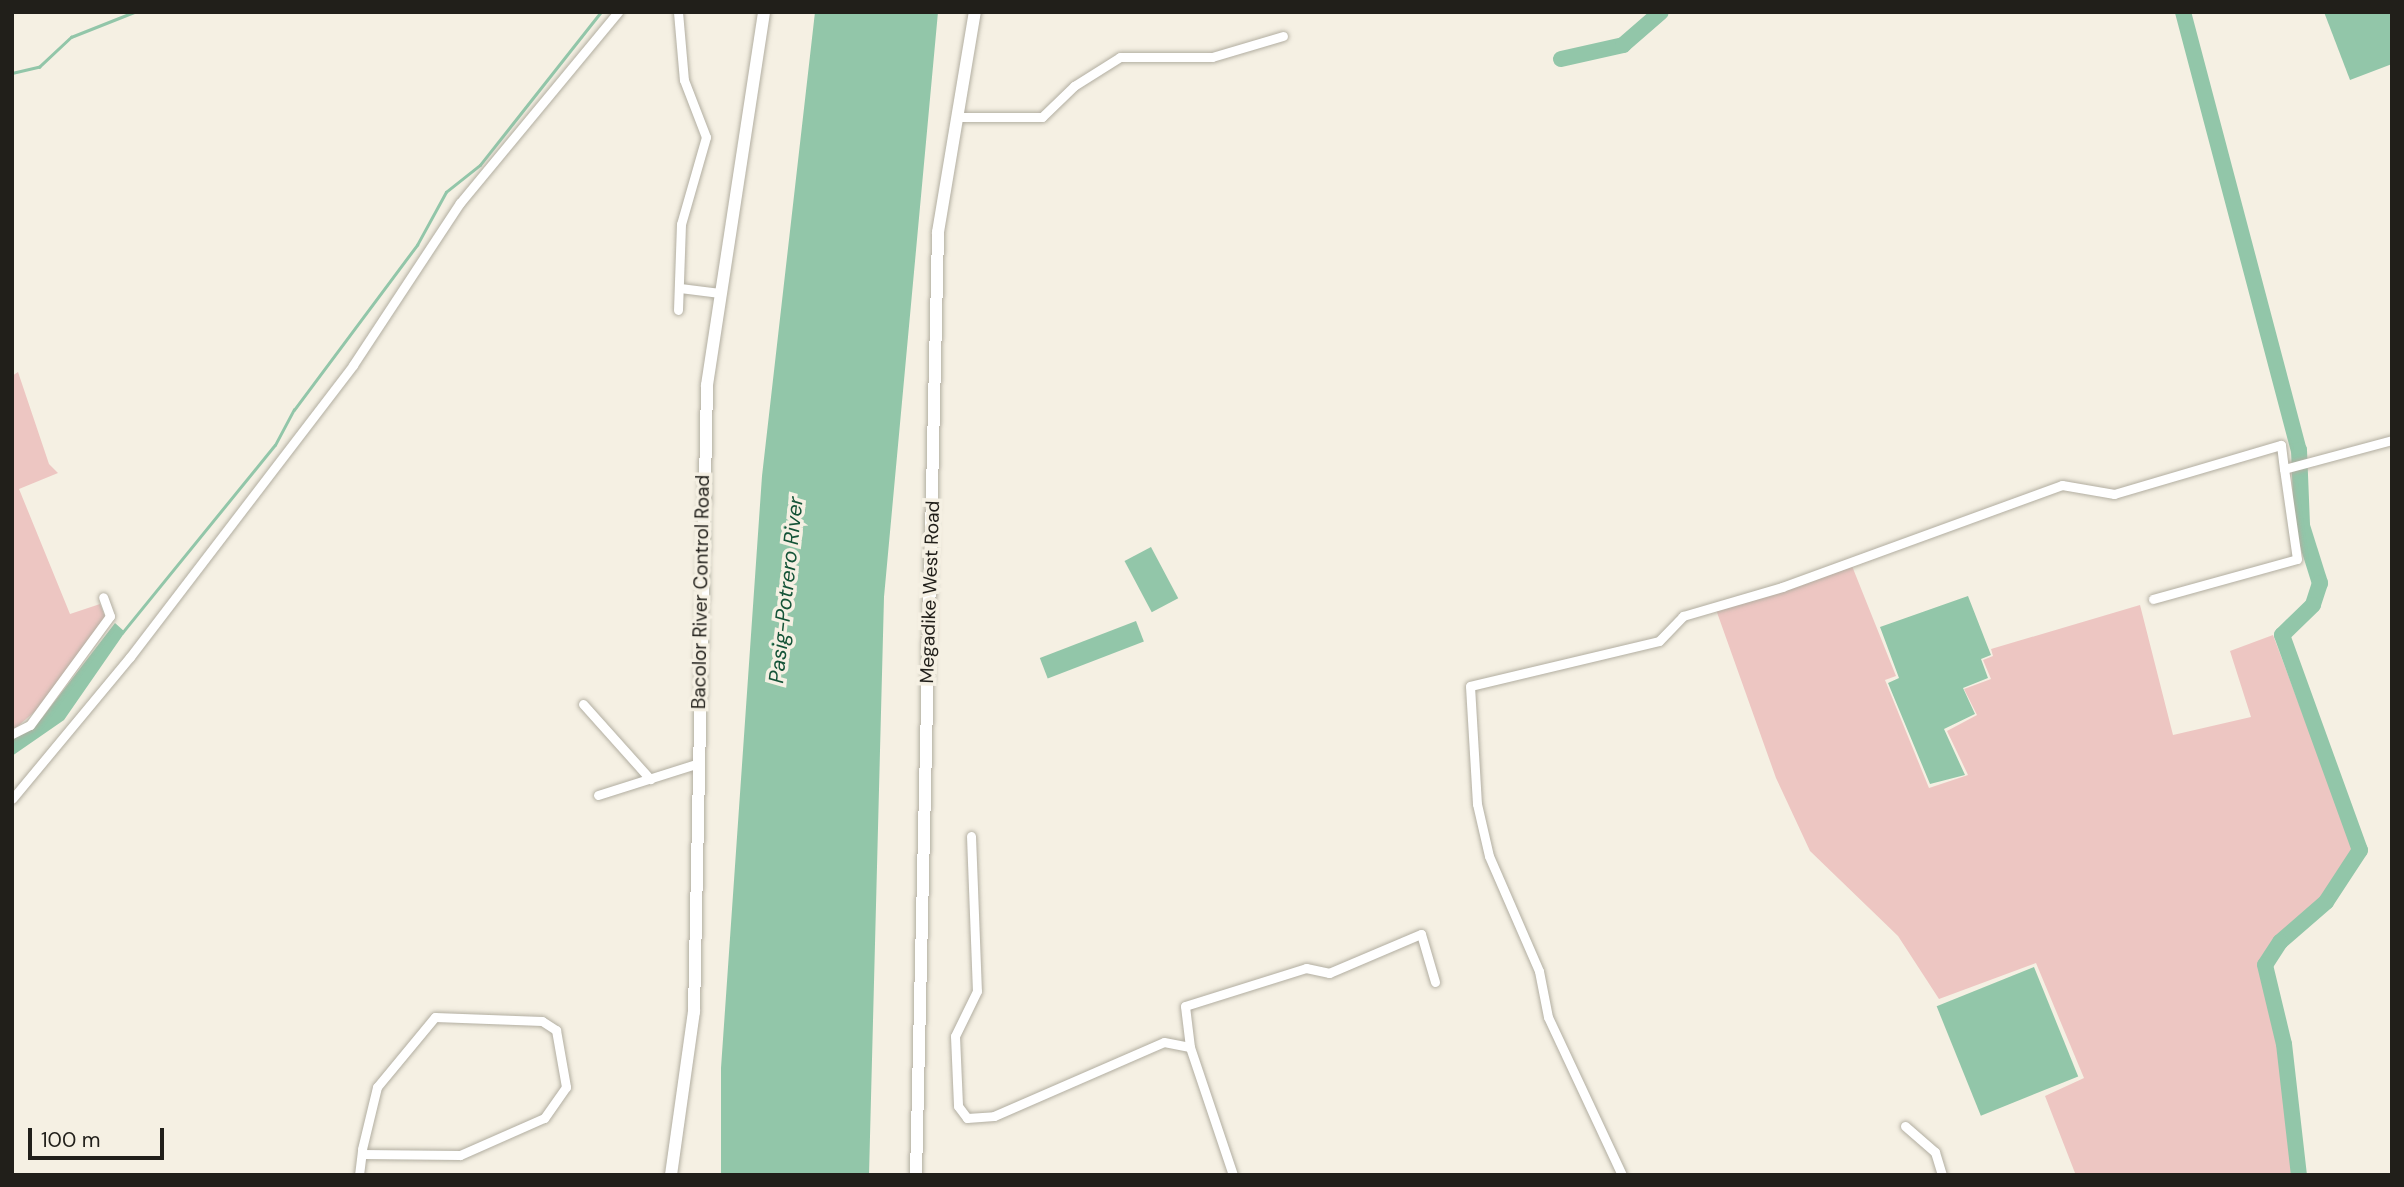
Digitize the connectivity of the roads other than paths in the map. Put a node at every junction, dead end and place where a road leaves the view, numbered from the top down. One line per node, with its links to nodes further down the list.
1 (618, 12): 19 (street)
2 (678, 12): 7 (street)
3 (764, 12): 8 (street, Bacolor River Control Road)
4 (975, 12): 6 (street, Megadike West Road)
5 (1283, 36): 6 (street)
6 (958, 117): 27 (street, Megadike West Road)
7 (680, 288): 8 (street); 9 (street)
8 (720, 293): 16 (street, Bacolor River Control Road)
9 (678, 310)
10 (2392, 440): 11 (street)
11 (2287, 469): 13 (street); 29 (street)
12 (103, 597): 15 (street)
13 (2153, 599)
14 (583, 704): 17 (street)
15 (12, 734)
16 (699, 763): 17 (street); 26 (street, Bacolor River Control Road)
17 (650, 779): 18 (street)
18 (598, 795)
19 (12, 799)
20 (971, 836): 22 (street)
21 (1435, 982): 22 (street)
22 (1190, 1047): 28 (street)
23 (1905, 1126): 30 (street)
24 (362, 1154): 24 (street); 25 (street)
25 (359, 1175)
26 (671, 1175)
27 (916, 1175)
28 (1233, 1175)
29 (1622, 1175)
30 (1942, 1175)

